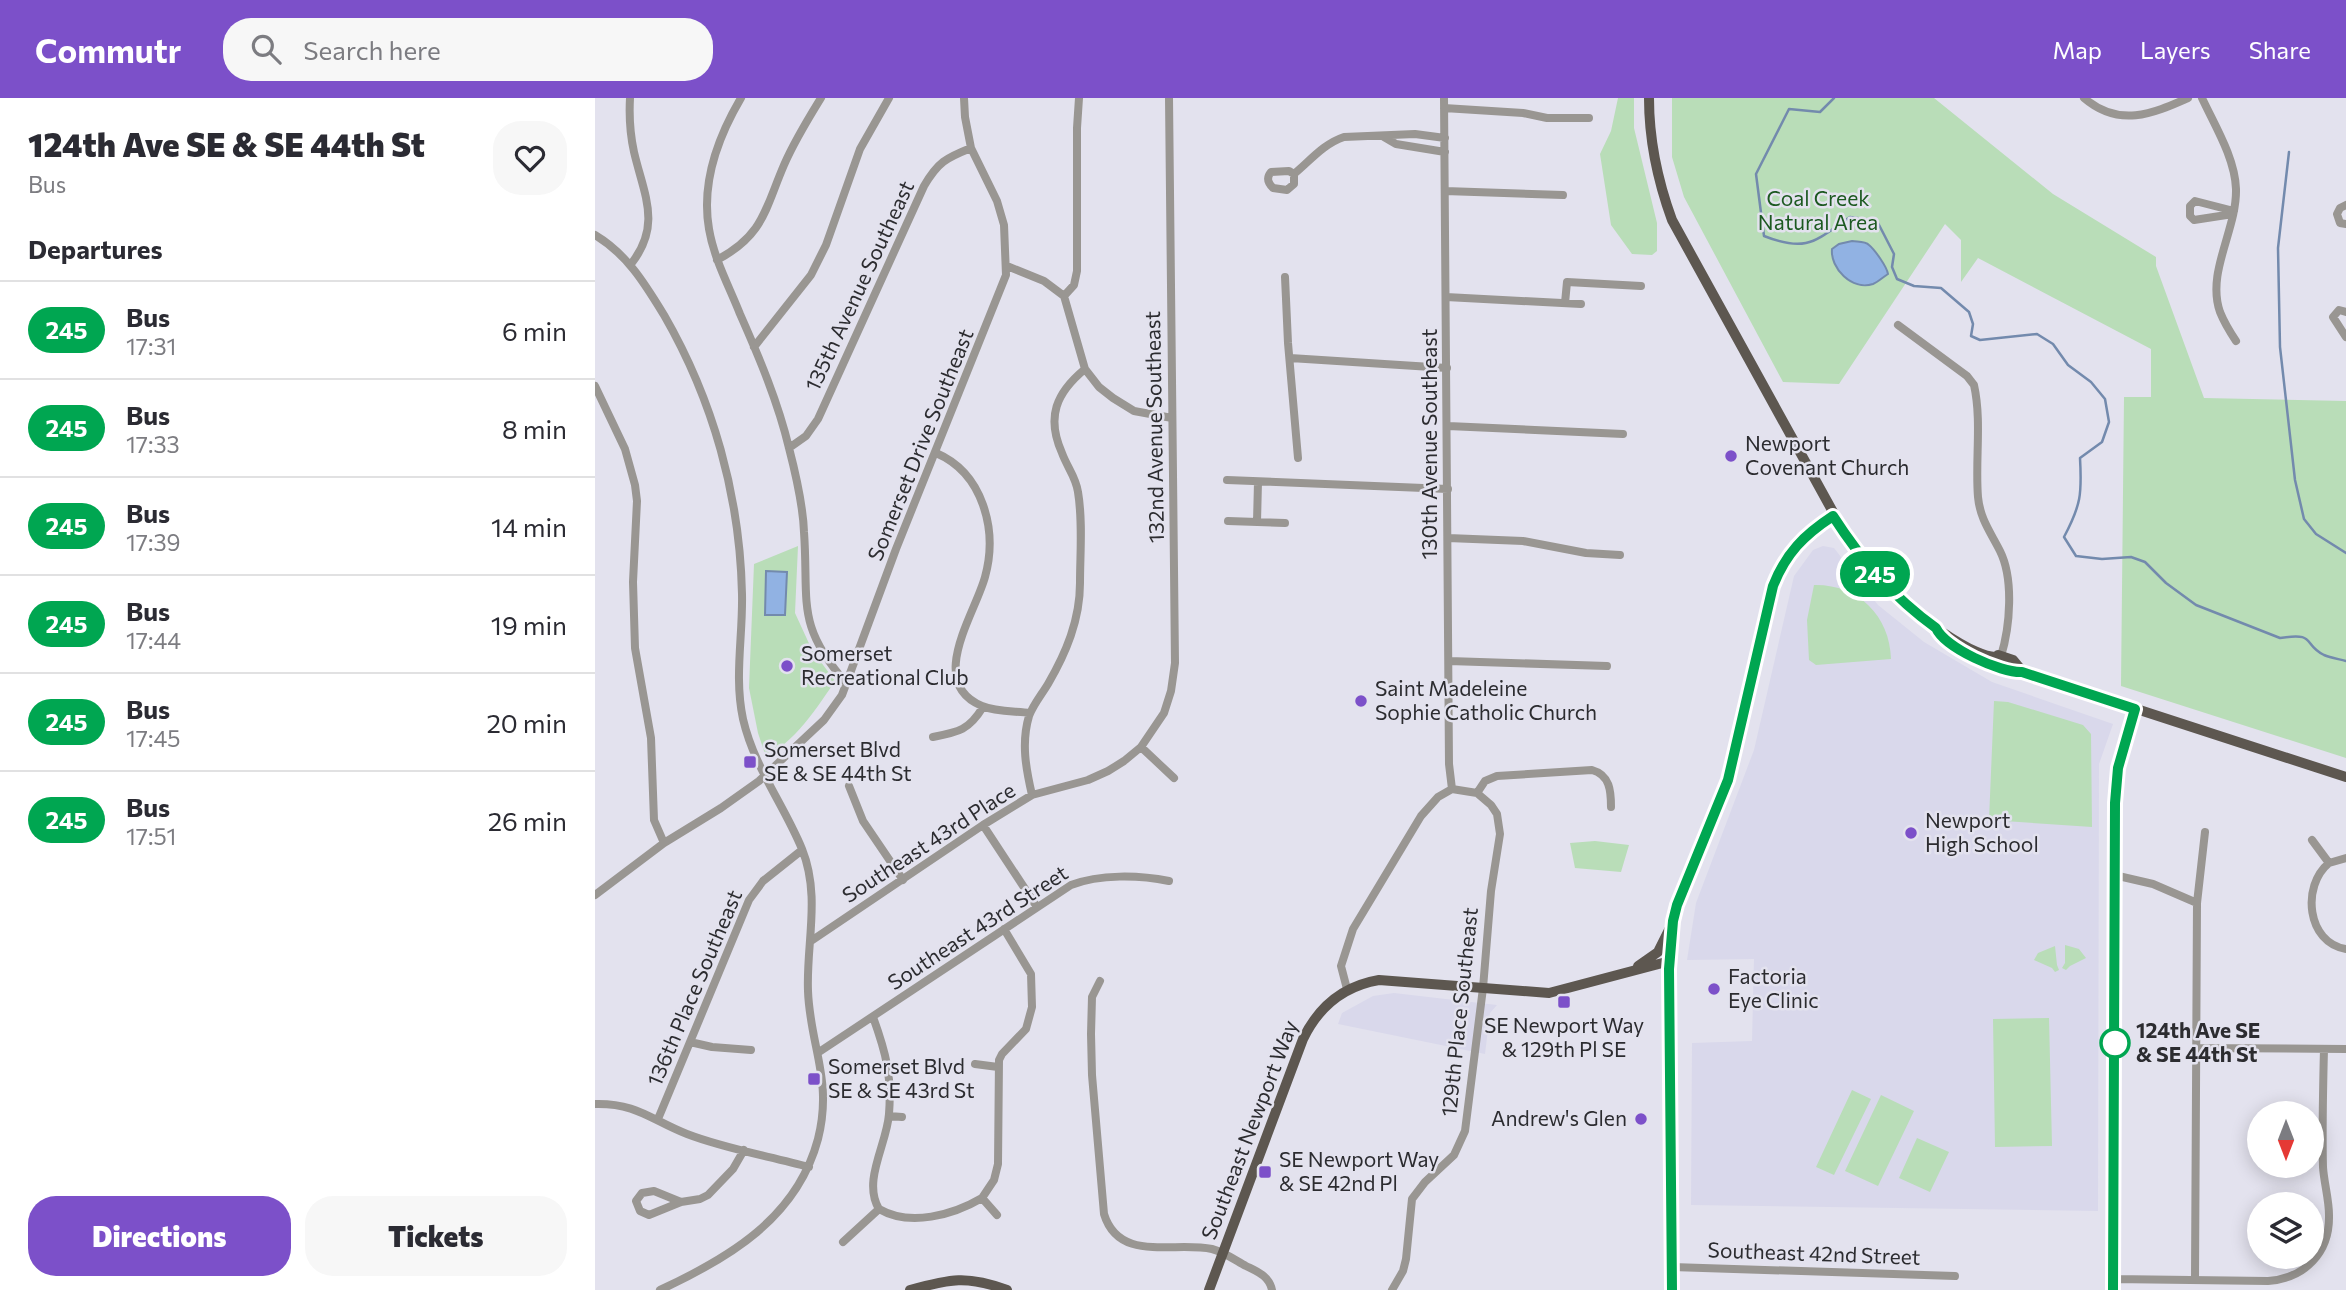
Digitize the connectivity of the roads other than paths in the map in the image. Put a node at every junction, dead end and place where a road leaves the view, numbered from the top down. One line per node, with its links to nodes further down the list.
1 (630, 98): 27 (street)
2 (741, 98): 26 (street)
3 (821, 98): 26 (street)
4 (889, 98): 39 (street)
5 (964, 98): 17 (street, Somerset Drive Southeast)
6 (1079, 98): 31 (street)
7 (1169, 98): 44 (street, 132nd Avenue Southeast)
8 (1444, 98): 13 (street, 130th Avenue Southeast)
9 (1649, 98): 53 (main road)
10 (2084, 98): 11 (street)
11 (2188, 98)
12 (2202, 98): 23 (street)
13 (1444, 108): 14 (street); 16 (street, 130th Avenue Southeast)
14 (1589, 118)
15 (1384, 137): 16 (street); 18 (street); 19 (street)
16 (1444, 138): 18 (street, 130th Avenue Southeast)
17 (971, 148): 28 (street, Somerset Drive Southeast); 47 (street, 135th Avenue Southeast)
18 (1445, 152): 20 (street, 130th Avenue Southeast)
19 (1294, 174)
20 (1445, 191): 21 (street); 32 (street, 130th Avenue Southeast)
21 (1563, 195)
22 (2346, 205): 24 (street)
23 (2234, 212): 23 (street); 38 (street)
24 (2346, 224)
25 (595, 234): 27 (street)
26 (717, 260): 39 (street)
27 (631, 264): 70 (street)
28 (1007, 266): 31 (street); 48 (street, Somerset Drive Southeast)
29 (1285, 277): 40 (street)
30 (1641, 286): 33 (street)
31 (1064, 296): 42 (street)
32 (1446, 297): 33 (street); 41 (street, 130th Avenue Southeast)
33 (1565, 303): 34 (street)
34 (1581, 304)
35 (2346, 312): 37 (street)
36 (1898, 325): 60 (street)
37 (2346, 337)
38 (2236, 341)
39 (754, 347): 47 (street)
40 (1290, 358): 41 (street); 49 (street)
41 (1447, 368): 45 (street, 130th Avenue Southeast)
42 (1085, 369): 44 (street); 67 (street)
43 (595, 386): 81 (street)
44 (1172, 418): 69 (street, 132nd Avenue Southeast)
45 (1448, 426): 46 (street); 52 (street, 130th Avenue Southeast)
46 (1623, 434)
47 (789, 448): 64 (street)
48 (936, 453): 64 (street, Somerset Drive Southeast); 65 (street)
49 (1298, 458)
50 (1227, 481): 51 (street)
51 (1258, 482): 52 (street); 55 (street)
52 (1448, 489): 57 (street, 130th Avenue Southeast)
53 (1833, 516): 59 (main road); 91 (main road)
54 (1228, 521): 55 (street)
55 (1257, 522): 56 (street)
56 (1285, 523)
57 (1448, 538): 58 (street); 61 (street, 130th Avenue Southeast)
58 (1620, 555)
59 (1936, 628): 60 (main road); 63 (main road)
60 (2001, 656): 63 (main road)
61 (1449, 661): 62 (street); 74 (street, 130th Avenue Southeast)
62 (1607, 666)
63 (2022, 672): 66 (main road)
64 (847, 684): 70 (street, Somerset Drive Southeast)
65 (983, 707): 67 (street); 68 (street)
66 (2135, 709): 71 (main road); 85 (street)
67 (1030, 713): 76 (street)
68 (933, 737)
69 (1141, 747): 72 (street); 76 (street, Southeast 43rd Place)
70 (764, 776): 81 (street, Somerset Drive Southeast); 82 (street)
71 (2346, 777)
72 (1174, 778)
73 (849, 786): 86 (street)
74 (1452, 789): 75 (street); 99 (street)
75 (1477, 793): 77 (street); 98 (street, 129th Place Southeast)
76 (1032, 795): 78 (street, Southeast 43rd Place)
77 (1611, 807)
78 (983, 825): 86 (street, Southeast 43rd Place); 90 (street)
79 (2205, 832): 89 (street)
80 (2312, 841): 84 (street)
81 (664, 843): 88 (street, Somerset Drive Southeast)
82 (802, 850): 93 (street); 101 (street, 136th Place Southeast)
83 (2346, 858): 84 (street)
84 (2329, 863): 94 (street)
85 (2114, 875): 89 (street); 124 (street)
86 (903, 880): 93 (street, Southeast 43rd Place)
87 (1169, 881): 90 (street, Southeast 43rd Street)
88 (595, 895)
89 (2196, 903): 102 (street)
90 (1037, 907): 92 (street, Southeast 43rd Street)
91 (1673, 921): 95 (main road); 96 (main road)
92 (1004, 929): 100 (street, Southeast 43rd Street); 108 (street)
93 (811, 941): 106 (street)
94 (2346, 949)
95 (1670, 961): 96 (main road, Southeast Newport Way); 121 (main road)
96 (1625, 973): 98 (main road, Southeast Newport Way)
97 (1100, 981): 120 (street)
98 (1483, 988): 99 (main road, Southeast Newport Way); 132 (street, 129th Place Southeast)
99 (1347, 989): 120 (main road, Southeast Newport Way)
100 (873, 1017): 106 (street, Southeast 43rd Street); 110 (street)
101 (690, 1042): 105 (street); 112 (street, 136th Place Southeast)
102 (2196, 1048): 103 (street); 125 (street)
103 (2323, 1049): 104 (street); 125 (street)
104 (2346, 1049)
105 (751, 1050)
106 (819, 1052): 114 (street)
107 (975, 1064): 108 (street)
108 (998, 1067): 115 (street)
109 (595, 1104): 112 (street)
110 (889, 1116): 111 (street); 117 (street)
111 (902, 1117)
112 (658, 1119): 113 (street)
113 (744, 1150): 114 (street); 116 (street)
114 (809, 1167): 123 (street)
115 (982, 1198): 117 (street); 118 (street)
116 (681, 1202): 116 (street)
117 (879, 1209): 119 (street)
118 (996, 1215)
119 (843, 1242)
120 (1223, 1253): 130 (main road, Southeast Newport Way); 131 (street)
121 (1672, 1267): 122 (street, Southeast 42nd Street); 133 (main road)
122 (1955, 1276)
123 (686, 1278): 126 (street); 127 (street)
124 (2113, 1279): 125 (street); 134 (street)
125 (2195, 1279)
126 (665, 1289)
127 (684, 1290)
128 (910, 1290): 129 (main road)
129 (1007, 1290)
130 (1209, 1290)
131 (1272, 1290)
132 (1392, 1290)
133 (1672, 1290)
134 (2113, 1290)

